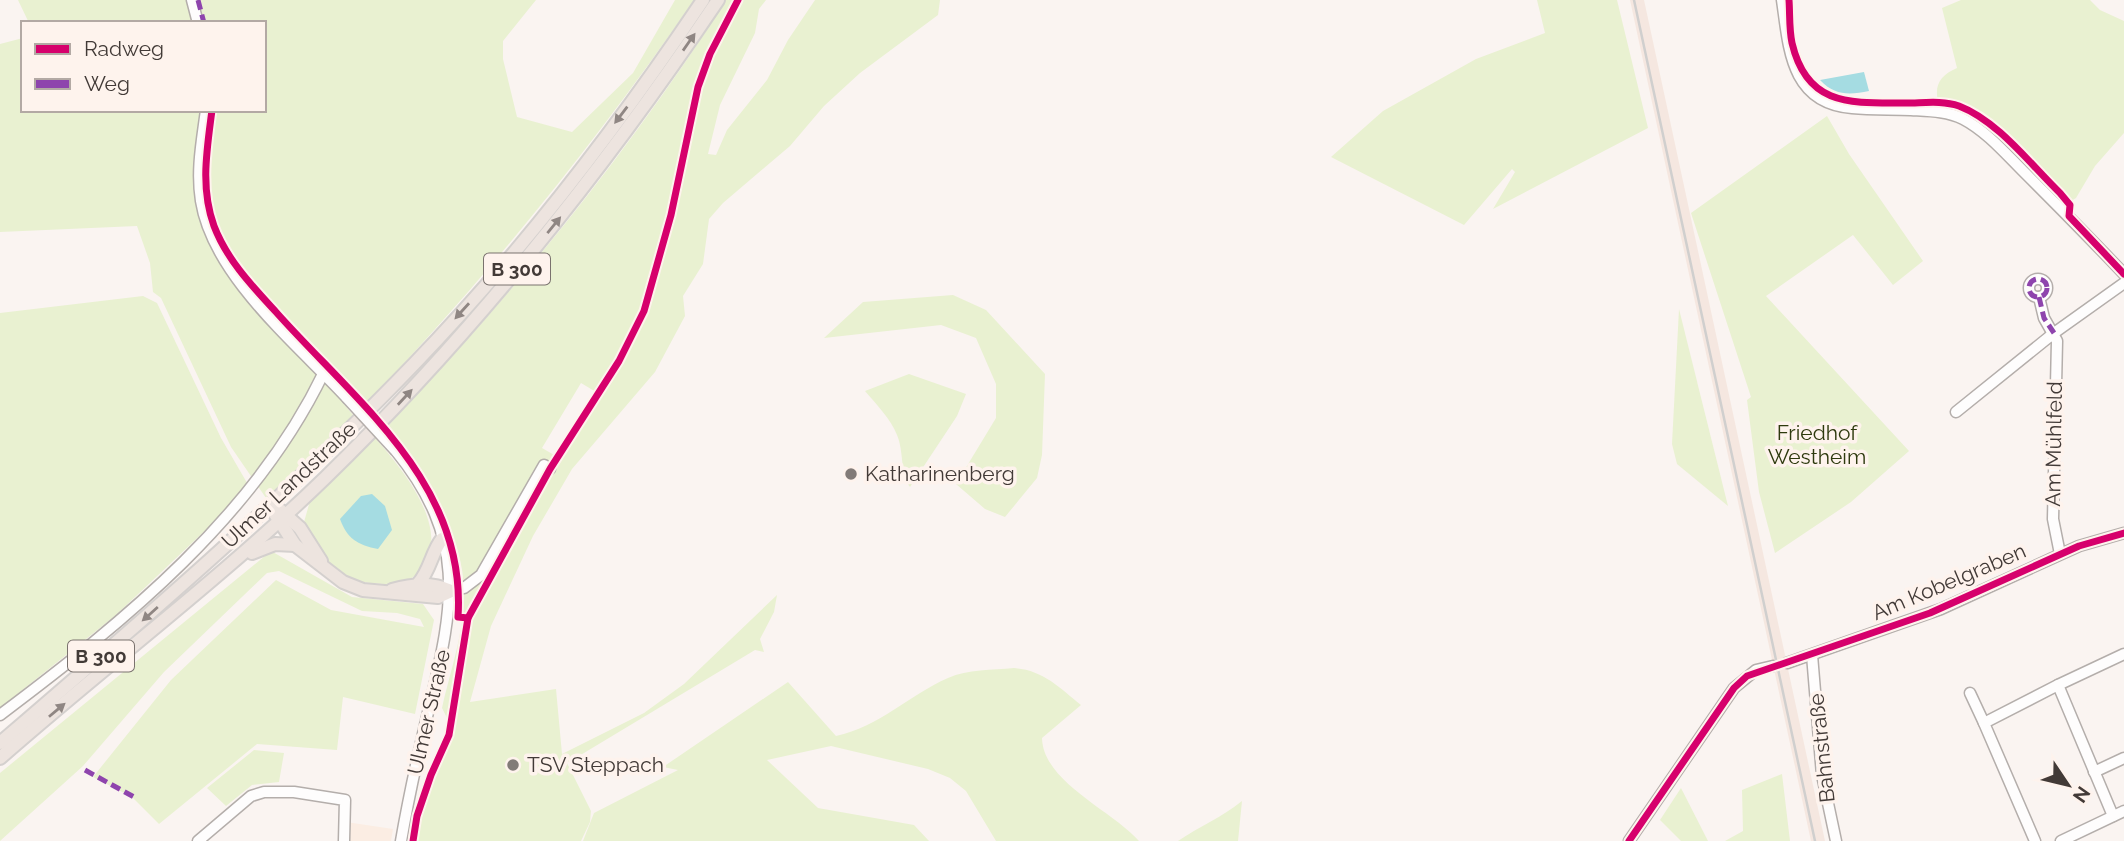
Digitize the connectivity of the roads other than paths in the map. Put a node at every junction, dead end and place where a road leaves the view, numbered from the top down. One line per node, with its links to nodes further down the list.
1 (192, 0): 5 (street)
2 (703, 0): 14 (main road, Ulmer Landstraße / B 300, one-way to 14)
3 (718, 0): 15 (main road, Ulmer Landstraße / B 300, one-way to 3)
4 (1782, 0): 7 (street)
5 (197, 21)
6 (206, 112): 11 (street, Ulmer Straße)
7 (2124, 274)
8 (2124, 283): 10 (street)
9 (2039, 297): 10 (street, Am Mühlfeld)
10 (2054, 333): 12 (street); 19 (street, Am Mühlfeld)
11 (324, 372): 17 (street, Ulmer Straße, bridge); 31 (street)
12 (1956, 412)
13 (550, 469): 23 (street)
14 (271, 504): 15 (main road); 33 (main road, Ulmer Landstraße / B 300, one-way to 33)
15 (283, 518): 18 (main road); 20 (main road, Ulmer Landstraße / B 300); 21 (main road)
16 (2124, 533): 19 (street, Am Kobelgraben)
17 (442, 539): 22 (main road); 23 (street, Ulmer Straße)
18 (295, 545): 20 (main road); 21 (main road)
19 (2060, 554): 26 (street, Am Kobelgraben)
20 (233, 563): 34 (main road, Ulmer Landstraße / B 300, one-way to 20)
21 (326, 569): 24 (main road)
22 (418, 584): 23 (main road); 24 (main road)
23 (455, 590): 24 (main road); 41 (street, Ulmer Straße)
24 (388, 591)
25 (2124, 654): 29 (street)
26 (1812, 655): 27 (street, Am Kobelgraben); 43 (street, Bahnstraße)
27 (1787, 663)
28 (1773, 666): 42 (street)
29 (2058, 685): 32 (street); 36 (street)
30 (1970, 693): 32 (street)
31 (0, 715)
32 (1984, 723): 44 (street)
33 (0, 743)
34 (0, 758)
35 (2124, 758): 36 (street)
36 (2094, 772): 38 (street)
37 (2124, 811): 38 (street)
38 (2113, 816): 45 (street)
39 (198, 841): 40 (street)
40 (344, 841)
41 (401, 841)
42 (1629, 841)
43 (1836, 841)
44 (2035, 841)
45 (2061, 841)

